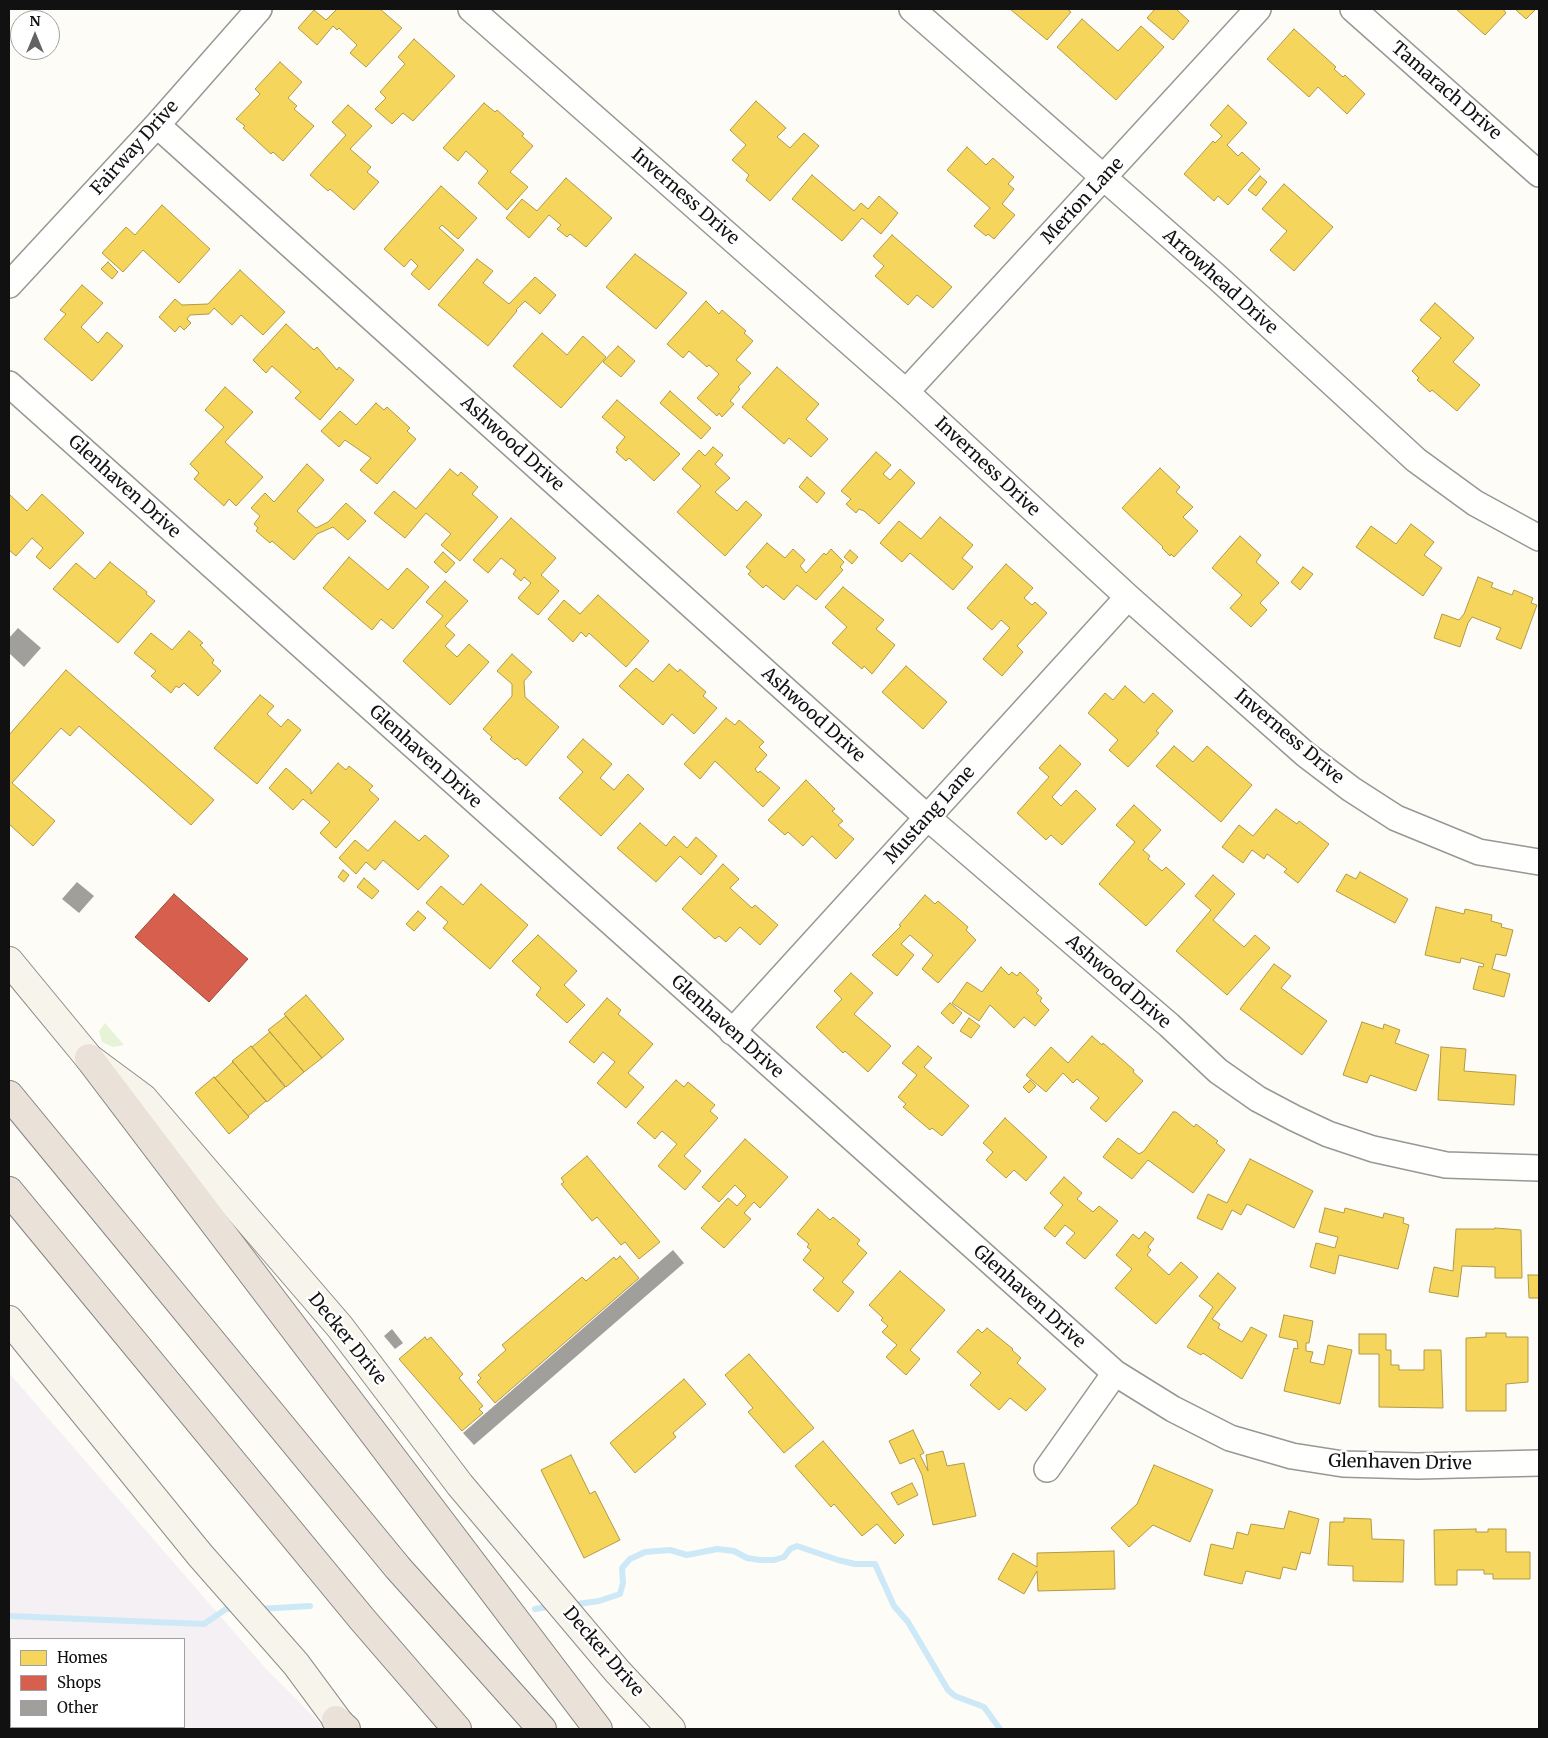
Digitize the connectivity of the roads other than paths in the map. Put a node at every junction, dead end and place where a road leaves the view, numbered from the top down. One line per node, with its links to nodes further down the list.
1 (259, 9): 6 (street, Fairway Drive)
2 (471, 9): 11 (street, Inverness Drive)
3 (912, 9): 8 (street, Arrowhead Drive)
4 (1258, 9): 8 (street, Merion Lane)
5 (1353, 9): 7 (street, Tamarach Drive)
6 (157, 125): 9 (street, Fairway Drive); 14 (street, Ashwood Drive)
7 (1539, 174)
8 (1104, 179): 11 (street, Merion Lane); 12 (street, Arrowhead Drive)
9 (9, 285)
10 (9, 384): 17 (street, Glenhaven Drive)
11 (906, 392): 13 (street, Inverness Drive)
12 (1539, 538)
13 (1128, 597): 14 (street, Mustang Lane); 15 (street, Inverness Drive)
14 (928, 818): 17 (street, Mustang Lane); 20 (street, Ashwood Drive)
15 (1539, 862)
16 (9, 961): 18 (main road, Decker Drive)
17 (732, 1032): 23 (street, Glenhaven Drive)
18 (90, 1058): 29 (highway); 30 (main road, Decker Drive)
19 (9, 1095): 28 (highway)
20 (1539, 1168)
21 (9, 1190): 27 (highway)
22 (9, 1320): 26 (main road)
23 (1115, 1373): 24 (street, Glenhaven Drive); 25 (street)
24 (1539, 1463)
25 (1048, 1469)
26 (342, 1726)
27 (457, 1729)
28 (542, 1729)
29 (598, 1729)
30 (671, 1729)

